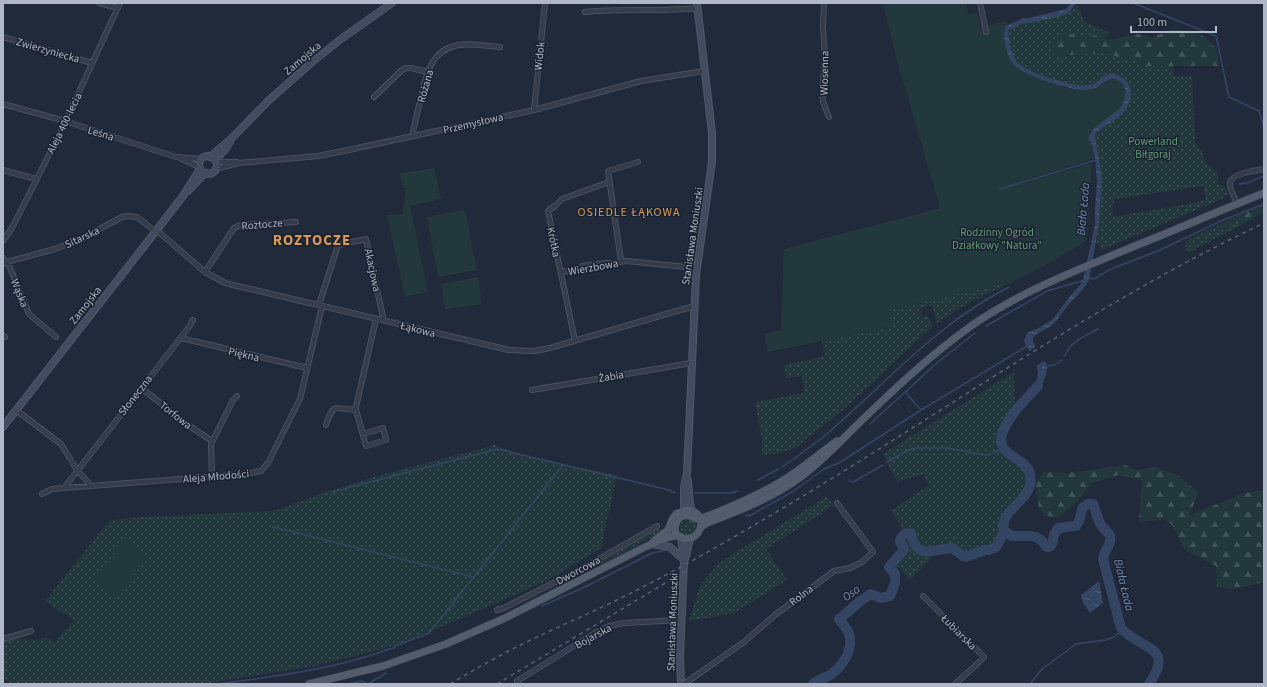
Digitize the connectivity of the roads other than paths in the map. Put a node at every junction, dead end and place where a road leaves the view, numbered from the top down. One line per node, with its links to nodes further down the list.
1 (100, 3): 8 (street)
2 (120, 3): 8 (street, Aleja 400-lecia)
3 (544, 3): 18 (street, Widok)
4 (824, 3): 19 (street, Wiosenna)
5 (980, 3): 10 (street)
6 (389, 4): 24 (street, Zamojska)
7 (697, 5): 9 (street); 15 (street, Stanisława Moniuszki)
8 (118, 8): 13 (street, Aleja 400-lecia)
9 (585, 12)
10 (986, 32)
11 (3, 37): 13 (street, Zwierzyniecka)
12 (500, 47): 14 (street, Różana)
13 (92, 62): 20 (street, Aleja 400-lecia)
14 (427, 72): 16 (street); 21 (street, Różana)
15 (704, 72): 18 (street, Przemysłowa); 42 (street, Stanisława Moniuszki)
16 (374, 97)
17 (3, 104): 20 (street, Leśna)
18 (534, 110): 21 (street, Przemysłowa)
19 (829, 117)
20 (65, 122): 22 (street, Leśna); 32 (street, Aleja 400-lecia)
21 (414, 136): 25 (street, Przemysłowa)
22 (176, 156): 23 (street, Leśna); 27 (street, Leśna)
23 (201, 159): 24 (street); 27 (street)
24 (214, 160): 25 (street, Przemysłowa); 28 (street)
25 (239, 162): 28 (street, Przemysłowa)
26 (638, 162): 33 (street)
27 (200, 168): 31 (street); 35 (street, Zamojska)
28 (215, 169): 31 (street)
29 (1264, 169): 36 (street)
30 (3, 170): 32 (street)
31 (206, 173): 35 (street, Zamojska)
32 (36, 179): 39 (street, Aleja 400-lecia)
33 (609, 182): 41 (street); 44 (street, Krótka)
34 (1264, 193): 36 (main road)
35 (183, 196): 38 (street, Zamojska)
36 (1237, 204): 62 (main road)
37 (296, 222): 43 (street, Roztocze)
38 (156, 231): 40 (street, Sitarska); 43 (street, Łąkowa); 58 (street, Zamojska)
39 (3, 241)
40 (4, 261): 50 (street, Wąska)
41 (621, 261): 42 (street, Wierzbowa); 44 (street, Wierzbowa)
42 (696, 268): 46 (street, Stanisława Moniuszki)
43 (205, 272): 45 (street, Łąkowa)
44 (561, 272): 52 (street, Krótka)
45 (320, 306): 47 (street, Łąkowa); 49 (street, Akacjowa); 54 (street, Aleja Młodości)
46 (694, 306): 52 (street, Łąkowa); 53 (street, Stanisława Moniuszki)
47 (376, 319): 49 (street, Łąkowa); 59 (street)
48 (193, 320): 51 (street, Słoneczna)
49 (382, 320): 52 (street, Łąkowa)
50 (56, 337)
51 (181, 338): 54 (street, Piękna); 55 (street, Słoneczna)
52 (575, 341)
53 (691, 363): 56 (street, Żabia); 66 (street, Stanisława Moniuszki)
54 (307, 368): 67 (street, Aleja Młodości)
55 (141, 388): 64 (street, Torfowa); 65 (street, Słoneczna)
56 (532, 390)
57 (237, 396): 64 (street)
58 (16, 410): 61 (street, Zamojska); 65 (street)
59 (356, 410): 60 (street); 63 (street)
60 (326, 425)
61 (3, 426)
62 (853, 429): 74 (main road); 76 (main road)
63 (363, 434): 63 (street)
64 (212, 441): 67 (street)
65 (78, 470): 68 (street); 69 (street, Słoneczna)
66 (687, 474): 72 (street, Stanisława Moniuszki); 73 (street, Stanisława Moniuszki)
67 (212, 476): 68 (street, Aleja Młodości)
68 (89, 486): 69 (street, Aleja Młodości)
69 (64, 488): 70 (street, Aleja Młodości)
70 (42, 494)
71 (838, 503): 90 (street, Rolna)
72 (692, 511): 73 (main road); 74 (main road)
73 (683, 513): 74 (main road); 77 (main road); 79 (main road)
74 (700, 518): 76 (main road)
75 (657, 526): 81 (street, Dworcowa)
76 (701, 527): 78 (main road)
77 (679, 537): 78 (main road); 79 (main road); 80 (street, Stanisława Moniuszki)
78 (691, 538): 80 (street, Stanisława Moniuszki)
79 (649, 546): 80 (street); 82 (main road)
80 (684, 560): 85 (street, Stanisława Moniuszki)
81 (596, 561): 82 (street); 84 (street, Dworcowa)
82 (601, 570): 88 (main road)
83 (923, 596): 91 (street, Łubiarska)
84 (497, 610)
85 (681, 620): 89 (street, Bojarska); 90 (street, Stanisława Moniuszki)
86 (31, 631): 87 (street)
87 (3, 639)
88 (309, 684)
89 (519, 684)
90 (683, 684)
91 (955, 684)

